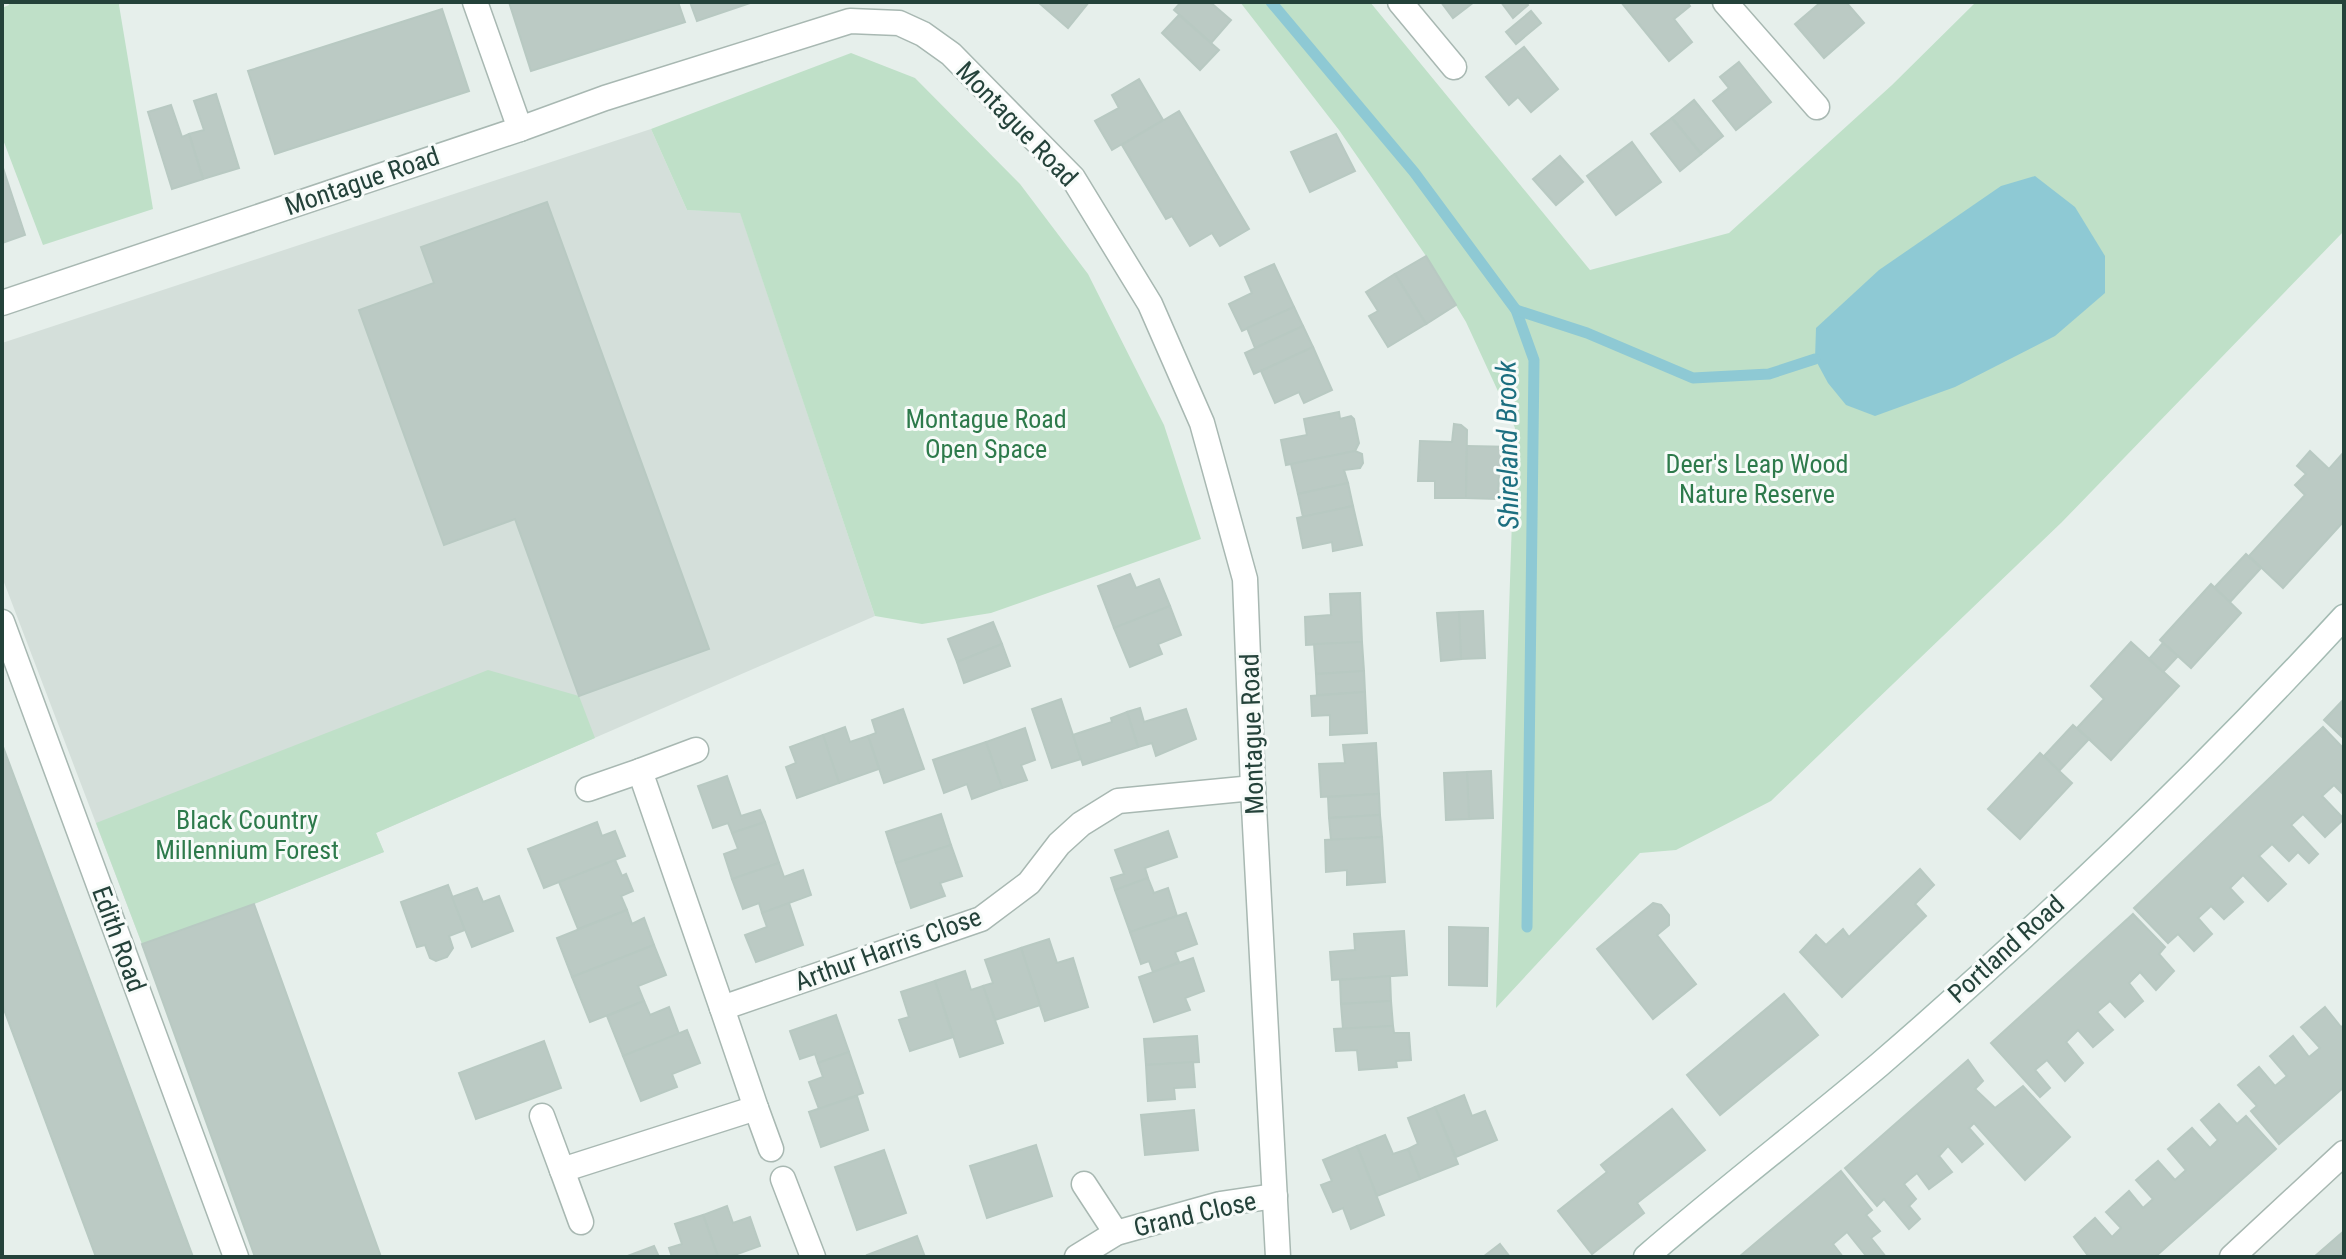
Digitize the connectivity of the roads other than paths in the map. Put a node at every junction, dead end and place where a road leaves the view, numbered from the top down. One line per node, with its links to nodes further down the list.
1 (475, 2): 7 (street)
2 (1400, 2): 5 (street)
3 (1725, 2): 6 (street)
4 (902, 12): 7 (street, Montague Road); 13 (street, Montague Road)
5 (1454, 67)
6 (1817, 107)
7 (520, 129): 8 (street, Montague Road)
8 (2, 303)
9 (2344, 617): 26 (street, Portland Road)
10 (2, 622): 27 (street, Edith Road)
11 (696, 750): 12 (street)
12 (640, 771): 14 (street); 15 (street)
13 (1253, 788): 15 (street, Arthur Harris Close); 23 (street, Montague Road)
14 (588, 789)
15 (722, 1008): 16 (street)
16 (756, 1108): 18 (street); 20 (street)
17 (542, 1116): 20 (street)
18 (771, 1149)
19 (2344, 1153): 31 (street)
20 (562, 1170): 24 (street)
21 (783, 1179): 28 (street)
22 (1084, 1184): 25 (street, Grand Close)
23 (1275, 1196): 25 (street, Grand Close); 30 (street, Montague Road)
24 (581, 1222)
25 (1116, 1233): 29 (street, Grand Close)
26 (1651, 1255)
27 (236, 1257)
28 (813, 1257)
29 (1077, 1257)
30 (1278, 1257)
31 (2232, 1257)

